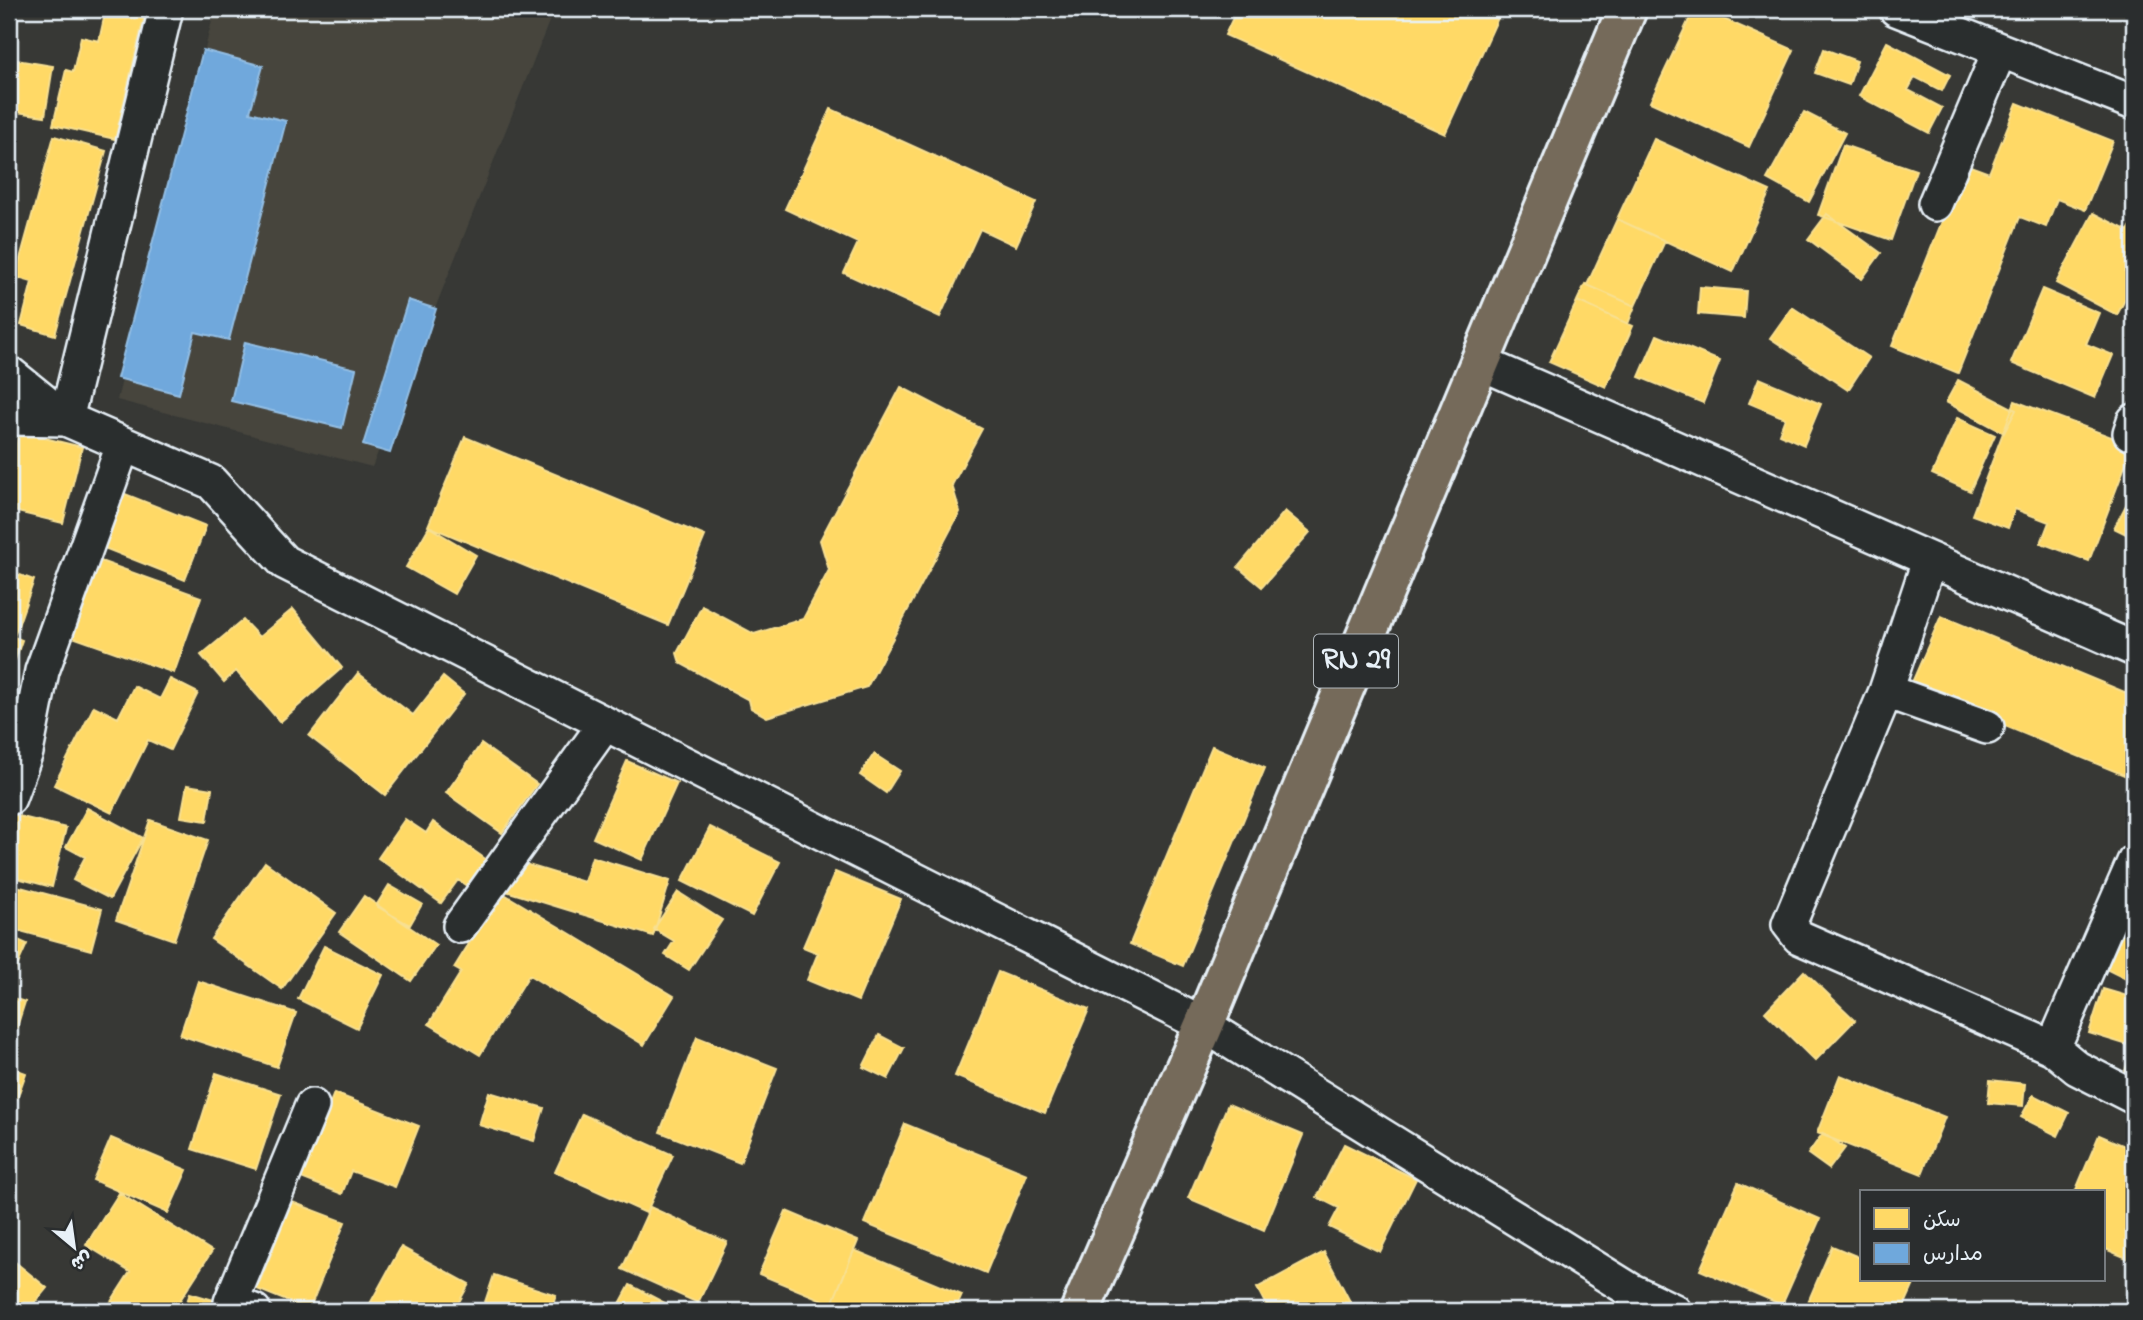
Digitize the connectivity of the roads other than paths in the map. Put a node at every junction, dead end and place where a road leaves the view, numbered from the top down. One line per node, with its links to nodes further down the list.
1 (166, 9): 10 (street)
2 (1628, 9): 7 (main road, RN 29)
3 (1896, 9): 4 (street)
4 (2000, 50): 5 (street); 6 (street)
5 (2134, 103)
6 (1935, 204)
7 (1481, 363): 12 (street); 20 (main road, RN 29)
8 (9, 373): 10 (street)
9 (9, 418): 10 (street)
10 (66, 419): 11 (street)
11 (123, 444): 15 (street); 17 (street)
12 (1929, 561): 13 (street); 14 (street)
13 (2134, 649)
14 (1886, 691): 16 (street); 21 (street)
15 (605, 724): 19 (street); 20 (street)
16 (1987, 727)
17 (9, 798)
18 (2134, 862): 21 (street)
19 (460, 926)
20 (1204, 1025): 25 (main road, RN 29); 26 (street)
21 (2053, 1048): 22 (street)
22 (2134, 1097)
23 (312, 1106): 24 (street)
24 (254, 1311)
25 (1080, 1311)
26 (1674, 1311)

